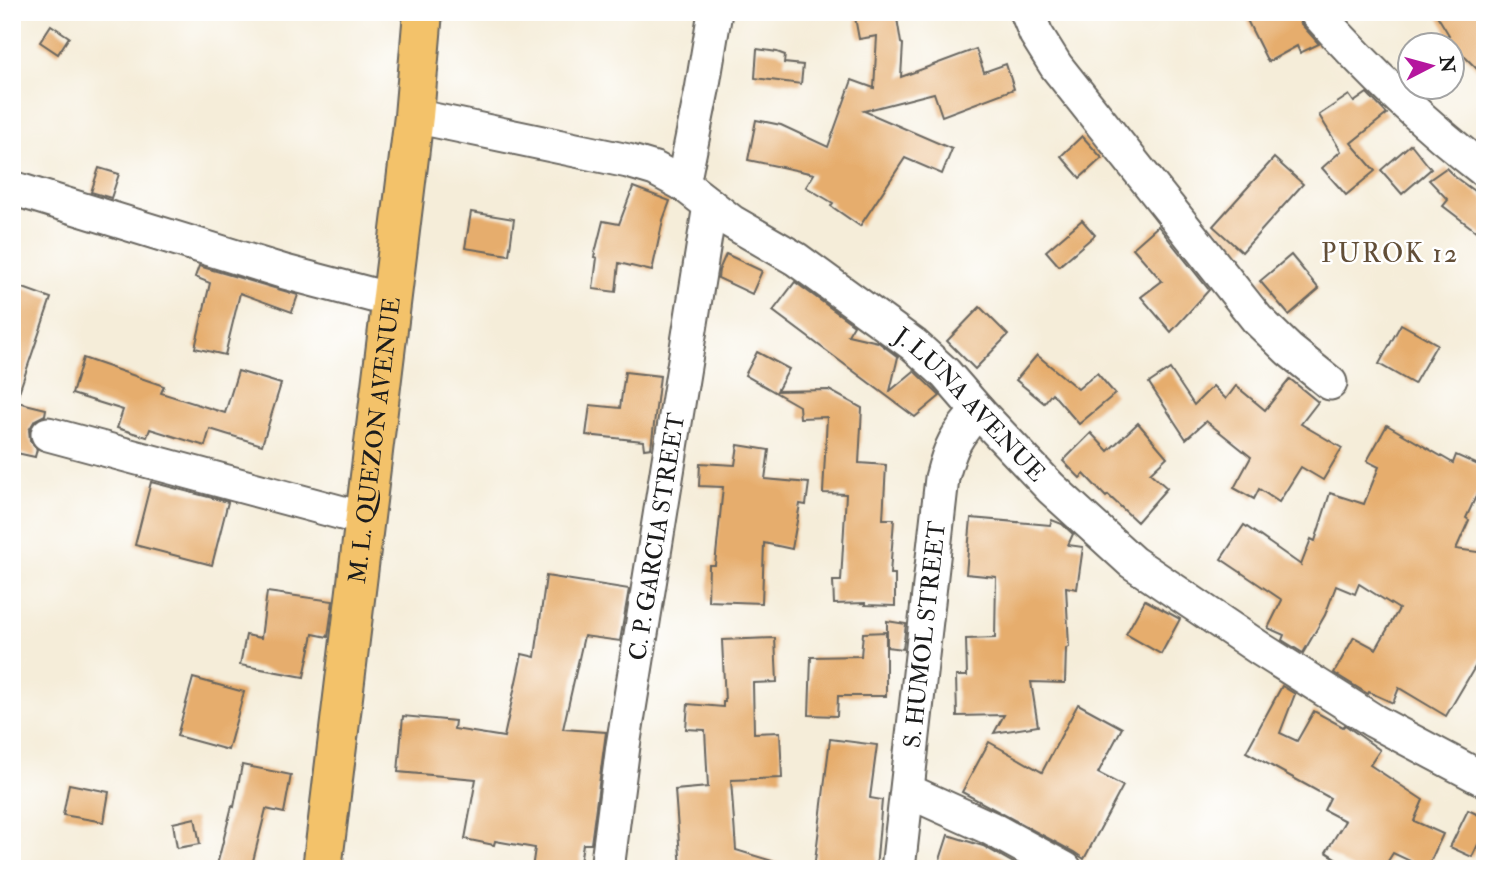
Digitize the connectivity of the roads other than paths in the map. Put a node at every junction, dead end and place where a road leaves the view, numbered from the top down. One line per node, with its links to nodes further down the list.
1 (423, 12): 5 (main road, M. L. QUEZON AVENUE)
2 (715, 12): 7 (street)
3 (1027, 12): 11 (street)
4 (1316, 12): 6 (street)
5 (414, 116): 7 (street, J. LUNA AVENUE); 10 (main road, M. L. QUEZON AVENUE)
6 (1485, 171)
7 (683, 184): 9 (street, J. LUNA AVENUE)
8 (12, 188): 10 (street)
9 (710, 205): 12 (street, J. LUNA AVENUE); 18 (street, C. P. GARCIA STREET)
10 (391, 300): 14 (main road, M. L. QUEZON AVENUE)
11 (1330, 383)
12 (978, 411): 15 (street, J. LUNA AVENUE); 16 (street, S. HUMOL STREET)
13 (48, 434): 14 (street)
14 (365, 519): 17 (main road, M. L. QUEZON AVENUE)
15 (1485, 780)
16 (908, 791): 19 (street, S. HUMOL STREET); 20 (street)
17 (323, 869)
18 (607, 869)
19 (898, 869)
20 (1065, 869)

